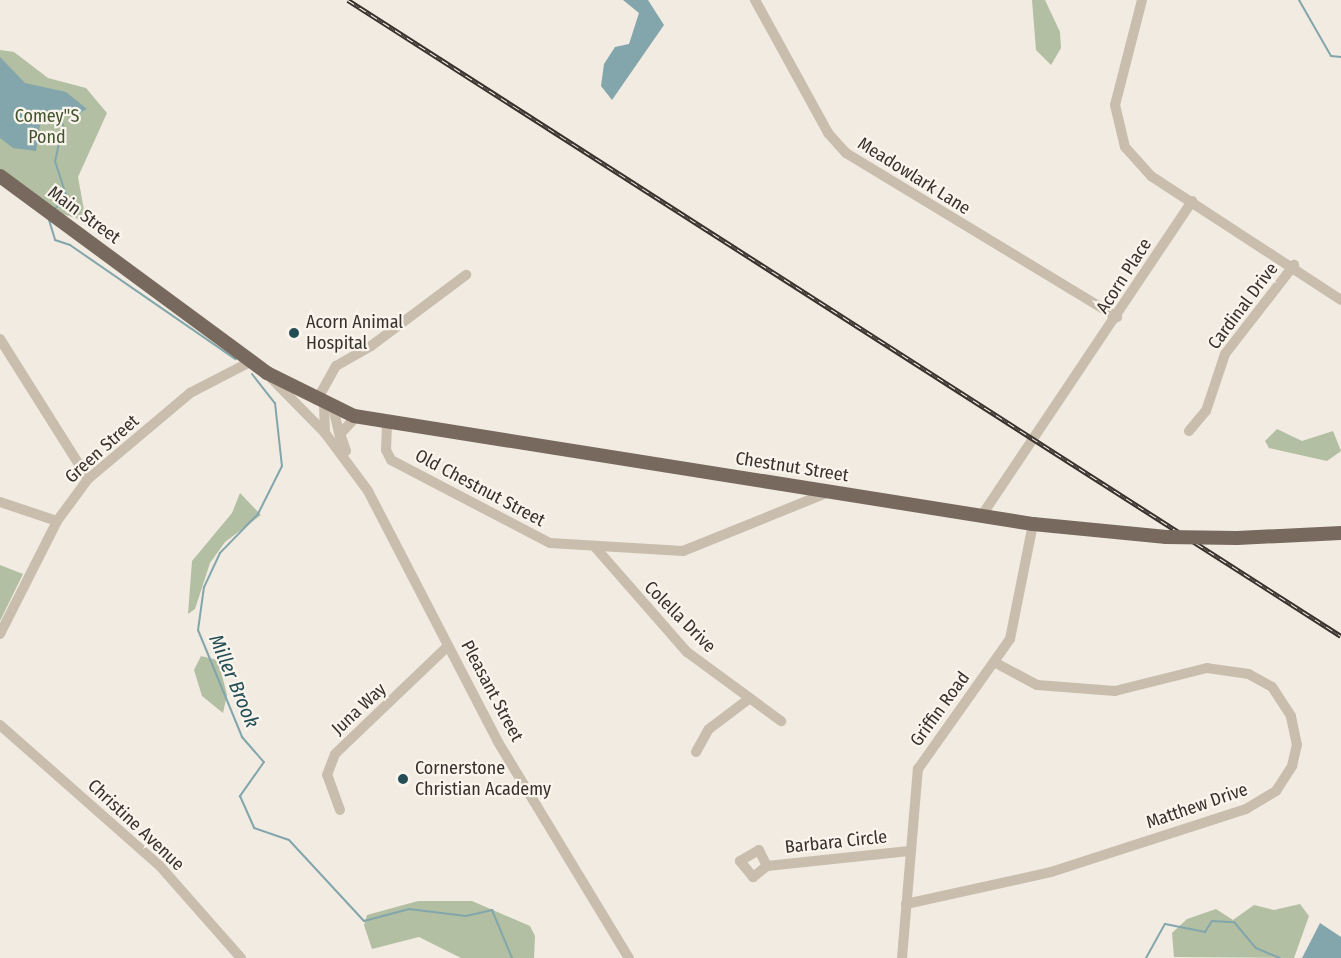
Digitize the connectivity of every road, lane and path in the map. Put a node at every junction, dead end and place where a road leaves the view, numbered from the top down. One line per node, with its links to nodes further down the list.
1 (755, 0): 8 (street, Meadowlark Lane)
2 (1142, 0): 4 (street)
3 (0, 176): 10 (main road, Main Street)
4 (1192, 201): 5 (street); 8 (street, Acorn Place)
5 (1294, 265): 7 (street); 15 (street, Cardinal Drive)
6 (466, 274): 12 (street)
7 (1341, 300)
8 (1117, 317): 22 (street, Acorn Place)
9 (0, 339): 19 (street)
10 (252, 361): 11 (main road, Chestnut Street); 19 (street, Green Street)
11 (267, 373): 12 (main road, Chestnut Street); 16 (street, Pleasant Street)
12 (325, 404): 13 (main road, Chestnut Street); 16 (street); 17 (street, Pleasant Street)
13 (357, 416): 14 (main road, Chestnut Street); 17 (street)
14 (387, 423): 20 (main road, Chestnut Street); 26 (street, Old Chestnut Street)
15 (1189, 431)
16 (325, 433): 18 (street, Pleasant Street)
17 (341, 441): 18 (street, Pleasant Street)
18 (352, 465): 28 (street, Pleasant Street)
19 (88, 478): 23 (street, Green Street)
20 (831, 491): 22 (main road, Chestnut Street); 26 (street, Old Chestnut Street)
21 (0, 502): 23 (street)
22 (982, 515): 24 (main road, Chestnut Street)
23 (57, 521): 27 (street, Green Street)
24 (1033, 524): 25 (main road, Chestnut Street, bridge); 29 (street, Griffin Road)
25 (1341, 533)
26 (595, 547): 30 (street, Colella Drive)
27 (0, 634)
28 (448, 646): 34 (street, Juna Way); 39 (street, Pleasant Street)
29 (994, 662): 35 (street, Griffin Road); 37 (street, Matthew Drive)
30 (750, 698): 31 (street, Colella Drive); 33 (street)
31 (781, 721)
32 (0, 725): 38 (street, Christine Avenue)
33 (696, 752)
34 (340, 810)
35 (909, 851): 36 (street, Barbara Circle); 37 (street, Griffin Road)
36 (767, 866)
37 (906, 904): 40 (street, Griffin Road)
38 (241, 958)
39 (629, 958)
40 (902, 958)

